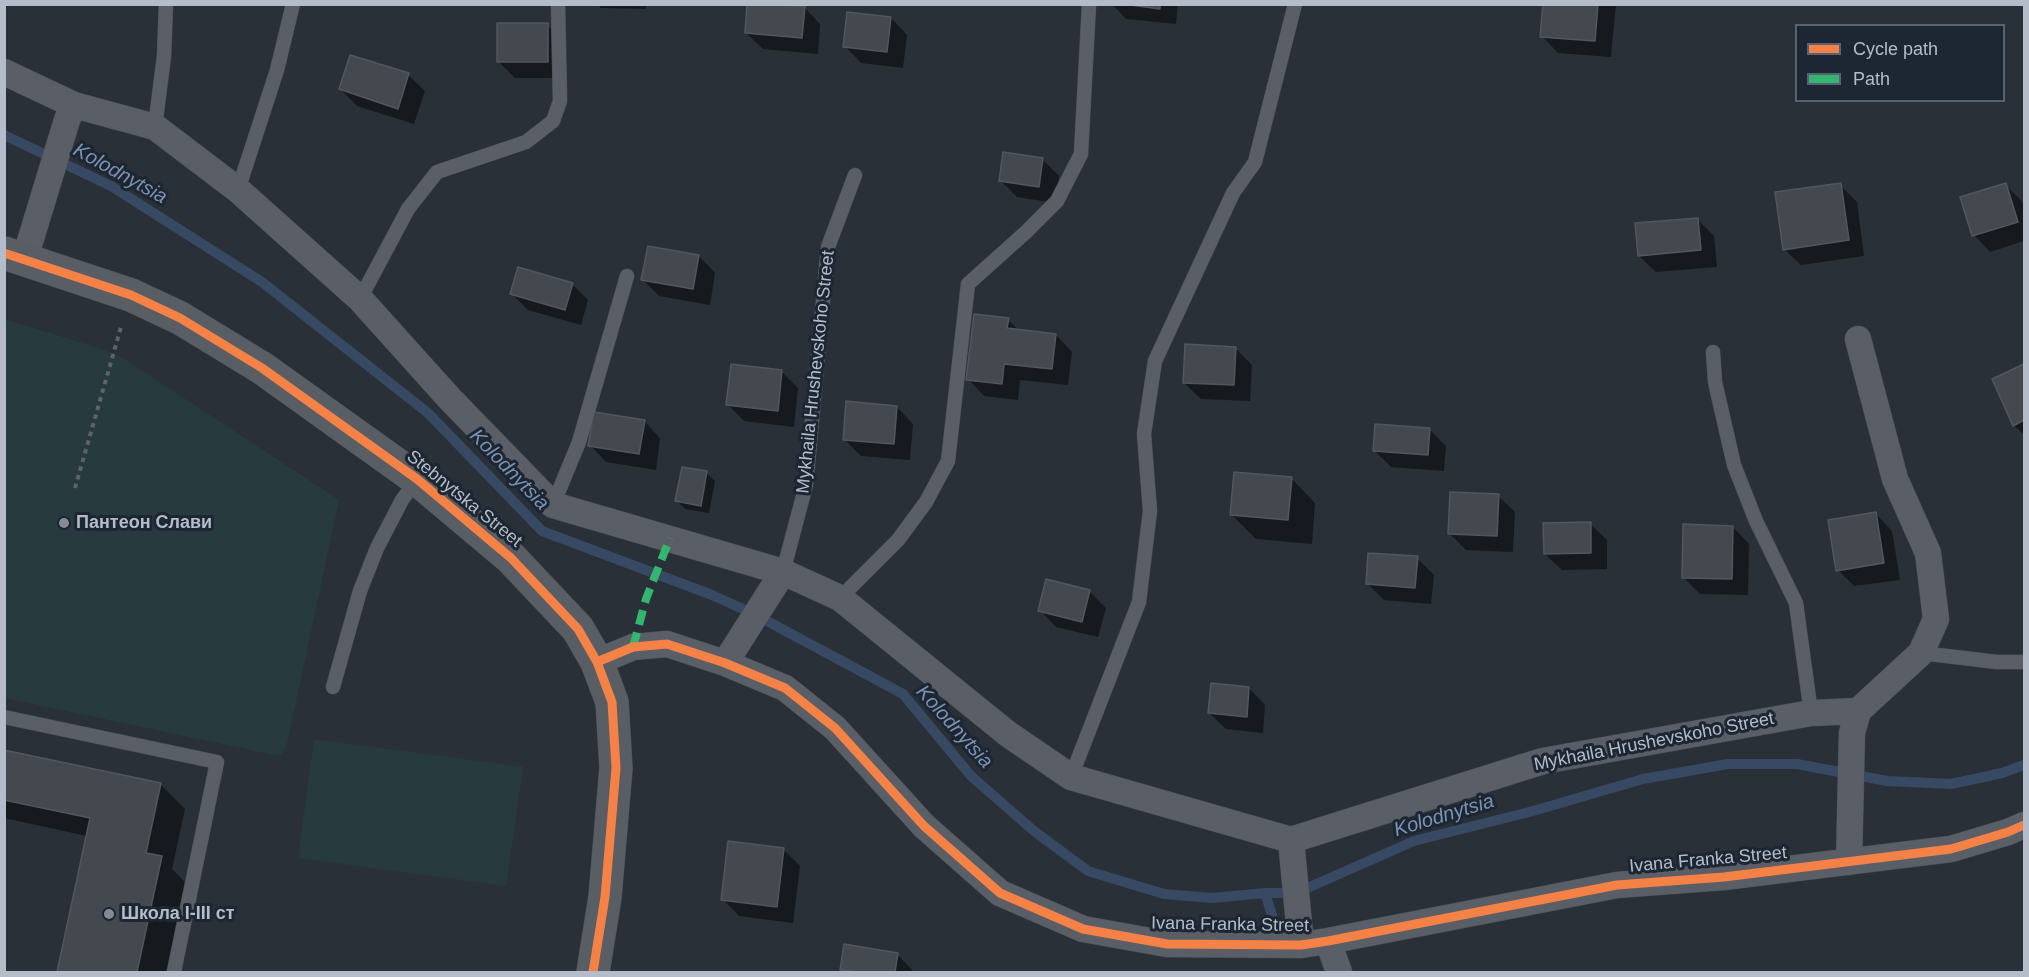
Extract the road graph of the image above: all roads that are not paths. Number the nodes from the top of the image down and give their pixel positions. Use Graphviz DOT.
graph roads {
  1 [pos="166,4"];
  2 [pos="293,4"];
  3 [pos="558,4"];
  4 [pos="1089,4"];
  5 [pos="1295,4"];
  6 [pos="4,72"];
  7 [pos="70,113"];
  8 [pos="155,127"];
  9 [pos="855,175"];
  10 [pos="238,190"];
  11 [pos="14,256"];
  12 [pos="627,276"];
  13 [pos="360,299"];
  14 [pos="1858,339"];
  15 [pos="1713,352"];
  16 [pos="417,479"];
  17 [pos="554,505"];
  18 [pos="783,572"];
  19 [pos="840,598"];
  20 [pos="1921,653"];
  21 [pos="597,662"];
  22 [pos="2025,662"];
  23 [pos="725,663"];
  24 [pos="333,687"];
  25 [pos="1811,713"];
  26 [pos="4,717"];
  27 [pos="1855,722"];
  28 [pos="1071,777"];
  29 [pos="2025,825"];
  30 [pos="1291,840"];
  31 [pos="1849,862"];
  32 [pos="1328,941"];
  33 [pos="1301,945"];
  34 [pos="174,972"];
  35 [pos="593,972"];
  36 [pos="1339,972"];
  1 -- 8 [label="lane"];
  2 -- 10 [label="lane"];
  3 -- 13 [label="lane"];
  4 -- 19 [label="lane"];
  5 -- 28 [label="lane"];
  6 -- 7 [label="street"];
  7 -- 8 [label="street"];
  7 -- 11 [label="street"];
  8 -- 10 [label="street"];
  9 -- 18 [label="lane, Mykhaila Hrushevskoho Street"];
  10 -- 13 [label="street"];
  11 -- 16 [label="street, Stebnytska Street"];
  12 -- 17 [label="lane"];
  13 -- 17 [label="street"];
  14 -- 20 [label="street"];
  15 -- 25 [label="lane"];
  16 -- 21 [label="street, Stebnytska Street"];
  16 -- 24 [label="lane"];
  17 -- 18 [label="street"];
  18 -- 19 [label="street"];
  18 -- 23 [label="street"];
  19 -- 28 [label="street"];
  20 -- 22 [label="lane"];
  20 -- 27 [label="street"];
  21 -- 23 [label="street, Ivana Franka Street"];
  21 -- 35 [label="street, Stebnytska Street"];
  23 -- 33 [label="street, Ivana Franka Street"];
  25 -- 27 [label="street, Mykhaila Hrushevskoho Street"];
  25 -- 30 [label="street, Mykhaila Hrushevskoho Street"];
  26 -- 34 [label="lane"];
  27 -- 31 [label="street"];
  28 -- 30 [label="street"];
  29 -- 31 [label="street, Ivana Franka Street"];
  30 -- 33 [label="street"];
  31 -- 32 [label="street, Ivana Franka Street"];
  32 -- 33 [label="street, Ivana Franka Street"];
  32 -- 36 [label="street, Ivana Franka Street"];
}
